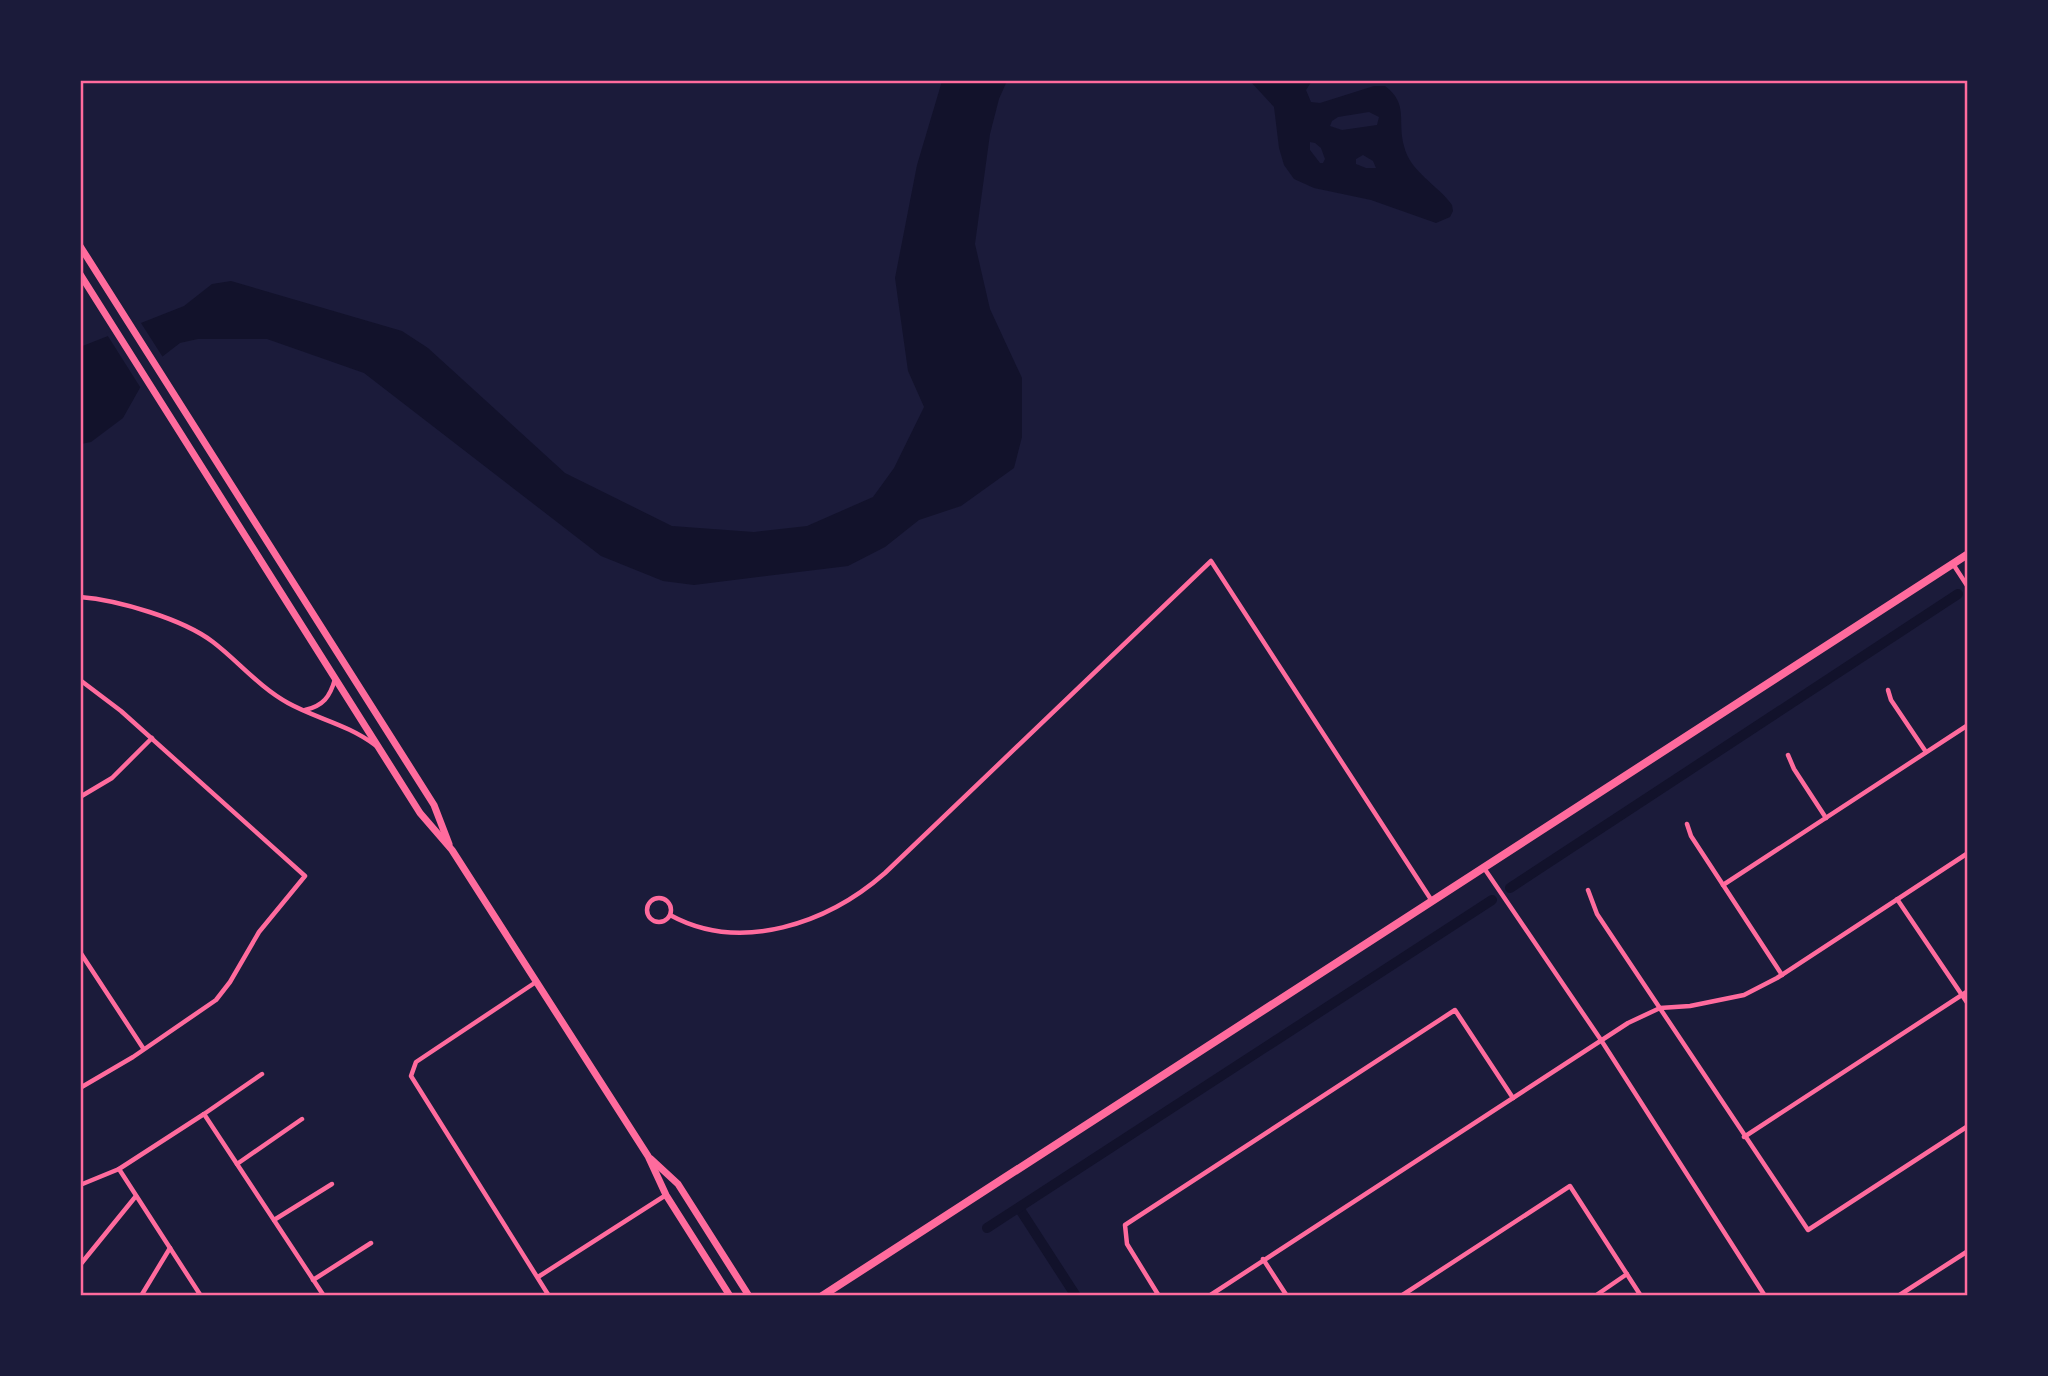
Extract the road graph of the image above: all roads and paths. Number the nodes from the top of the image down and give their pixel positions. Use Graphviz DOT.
graph roads {
  1 [pos="80,246"];
  2 [pos="80,274"];
  3 [pos="1966,558"];
  4 [pos="1953,564"];
  5 [pos="1968,587"];
  6 [pos="80,597"];
  7 [pos="335,677"];
  8 [pos="80,680"];
  9 [pos="1888,690"];
  10 [pos="304,710"];
  11 [pos="1968,725"];
  12 [pos="152,738"];
  13 [pos="380,748"];
  14 [pos="1926,752"];
  15 [pos="1788,755"];
  16 [pos="80,797"];
  17 [pos="1826,818"];
  18 [pos="1687,824"];
  19 [pos="452,850"];
  20 [pos="1968,853"];
  21 [pos="1484,868"];
  22 [pos="1723,885"];
  23 [pos="1588,890"];
  24 [pos="1897,899"];
  25 [pos="1432,902"];
  26 [pos="670,915"];
  27 [pos="80,953"];
  28 [pos="1782,975"];
  29 [pos="537,982"];
  30 [pos="1968,991"];
  31 [pos="1962,995"];
  32 [pos="1968,1004"];
  33 [pos="1660,1009"];
  34 [pos="1601,1040"];
  35 [pos="143,1048"];
  36 [pos="262,1074"];
  37 [pos="80,1088"];
  38 [pos="1513,1098"];
  39 [pos="204,1114"];
  40 [pos="302,1119"];
  41 [pos="1968,1126"];
  42 [pos="1744,1137"];
  43 [pos="648,1156"];
  44 [pos="237,1164"];
  45 [pos="119,1169"];
  46 [pos="332,1184"];
  47 [pos="80,1185"];
  48 [pos="666,1195"];
  49 [pos="136,1196"];
  50 [pos="274,1220"];
  51 [pos="371,1243"];
  52 [pos="170,1248"];
  53 [pos="1968,1251"];
  54 [pos="1264,1259"];
  55 [pos="80,1265"];
  56 [pos="1627,1274"];
  57 [pos="538,1277"];
  58 [pos="313,1280"];
  59 [pos="141,1296"];
  60 [pos="201,1296"];
  61 [pos="324,1296"];
  62 [pos="549,1296"];
  63 [pos="730,1296"];
  64 [pos="749,1296"];
  65 [pos="822,1296"];
  66 [pos="1159,1296"];
  67 [pos="1209,1296"];
  68 [pos="1287,1296"];
  69 [pos="1401,1296"];
  70 [pos="1595,1296"];
  71 [pos="1641,1296"];
  72 [pos="1765,1296"];
  73 [pos="1898,1296"];
  1 -- 19 [label="main road"];
  2 -- 7 [label="main road"];
  3 -- 4 [label="main road"];
  4 -- 5 [label="street"];
  4 -- 21 [label="main road"];
  6 -- 10 [label="street"];
  7 -- 10 [label="street"];
  7 -- 13 [label="main road"];
  8 -- 12 [label="street"];
  9 -- 14 [label="street"];
  10 -- 13 [label="street"];
  11 -- 14 [label="street"];
  12 -- 16 [label="street"];
  12 -- 35 [label="street"];
  13 -- 19 [label="main road"];
  14 -- 17 [label="street"];
  15 -- 17 [label="street"];
  17 -- 22 [label="street"];
  18 -- 22 [label="street"];
  19 -- 29 [label="main road"];
  20 -- 24 [label="street"];
  21 -- 25 [label="main road"];
  21 -- 34 [label="street"];
  22 -- 28 [label="street"];
  23 -- 33 [label="street"];
  24 -- 28 [label="street"];
  24 -- 31 [label="street"];
  25 -- 26 [label="street"];
  25 -- 65 [label="main road"];
  26 -- 26 [label="street"];
  27 -- 35 [label="street"];
  28 -- 33 [label="street"];
  29 -- 43 [label="main road"];
  29 -- 57 [label="street"];
  30 -- 31 [label="street"];
  31 -- 32 [label="street"];
  31 -- 42 [label="street"];
  33 -- 34 [label="street"];
  33 -- 42 [label="street"];
  34 -- 38 [label="street"];
  34 -- 72 [label="street"];
  35 -- 37 [label="street"];
  36 -- 39 [label="street"];
  38 -- 54 [label="street"];
  38 -- 66 [label="street"];
  39 -- 44 [label="street"];
  39 -- 45 [label="street"];
  40 -- 44 [label="street"];
  41 -- 42 [label="street"];
  43 -- 48 [label="main road"];
  43 -- 64 [label="main road"];
  44 -- 50 [label="street"];
  45 -- 47 [label="street"];
  45 -- 49 [label="street"];
  46 -- 50 [label="street"];
  48 -- 57 [label="street"];
  48 -- 63 [label="main road"];
  49 -- 52 [label="street"];
  49 -- 55 [label="street"];
  50 -- 58 [label="street"];
  51 -- 58 [label="street"];
  52 -- 59 [label="street"];
  52 -- 60 [label="street"];
  53 -- 73 [label="street"];
  54 -- 67 [label="street"];
  54 -- 68 [label="street"];
  56 -- 69 [label="street"];
  56 -- 70 [label="street"];
  56 -- 71 [label="street"];
  57 -- 62 [label="street"];
  58 -- 61 [label="street"];
}
